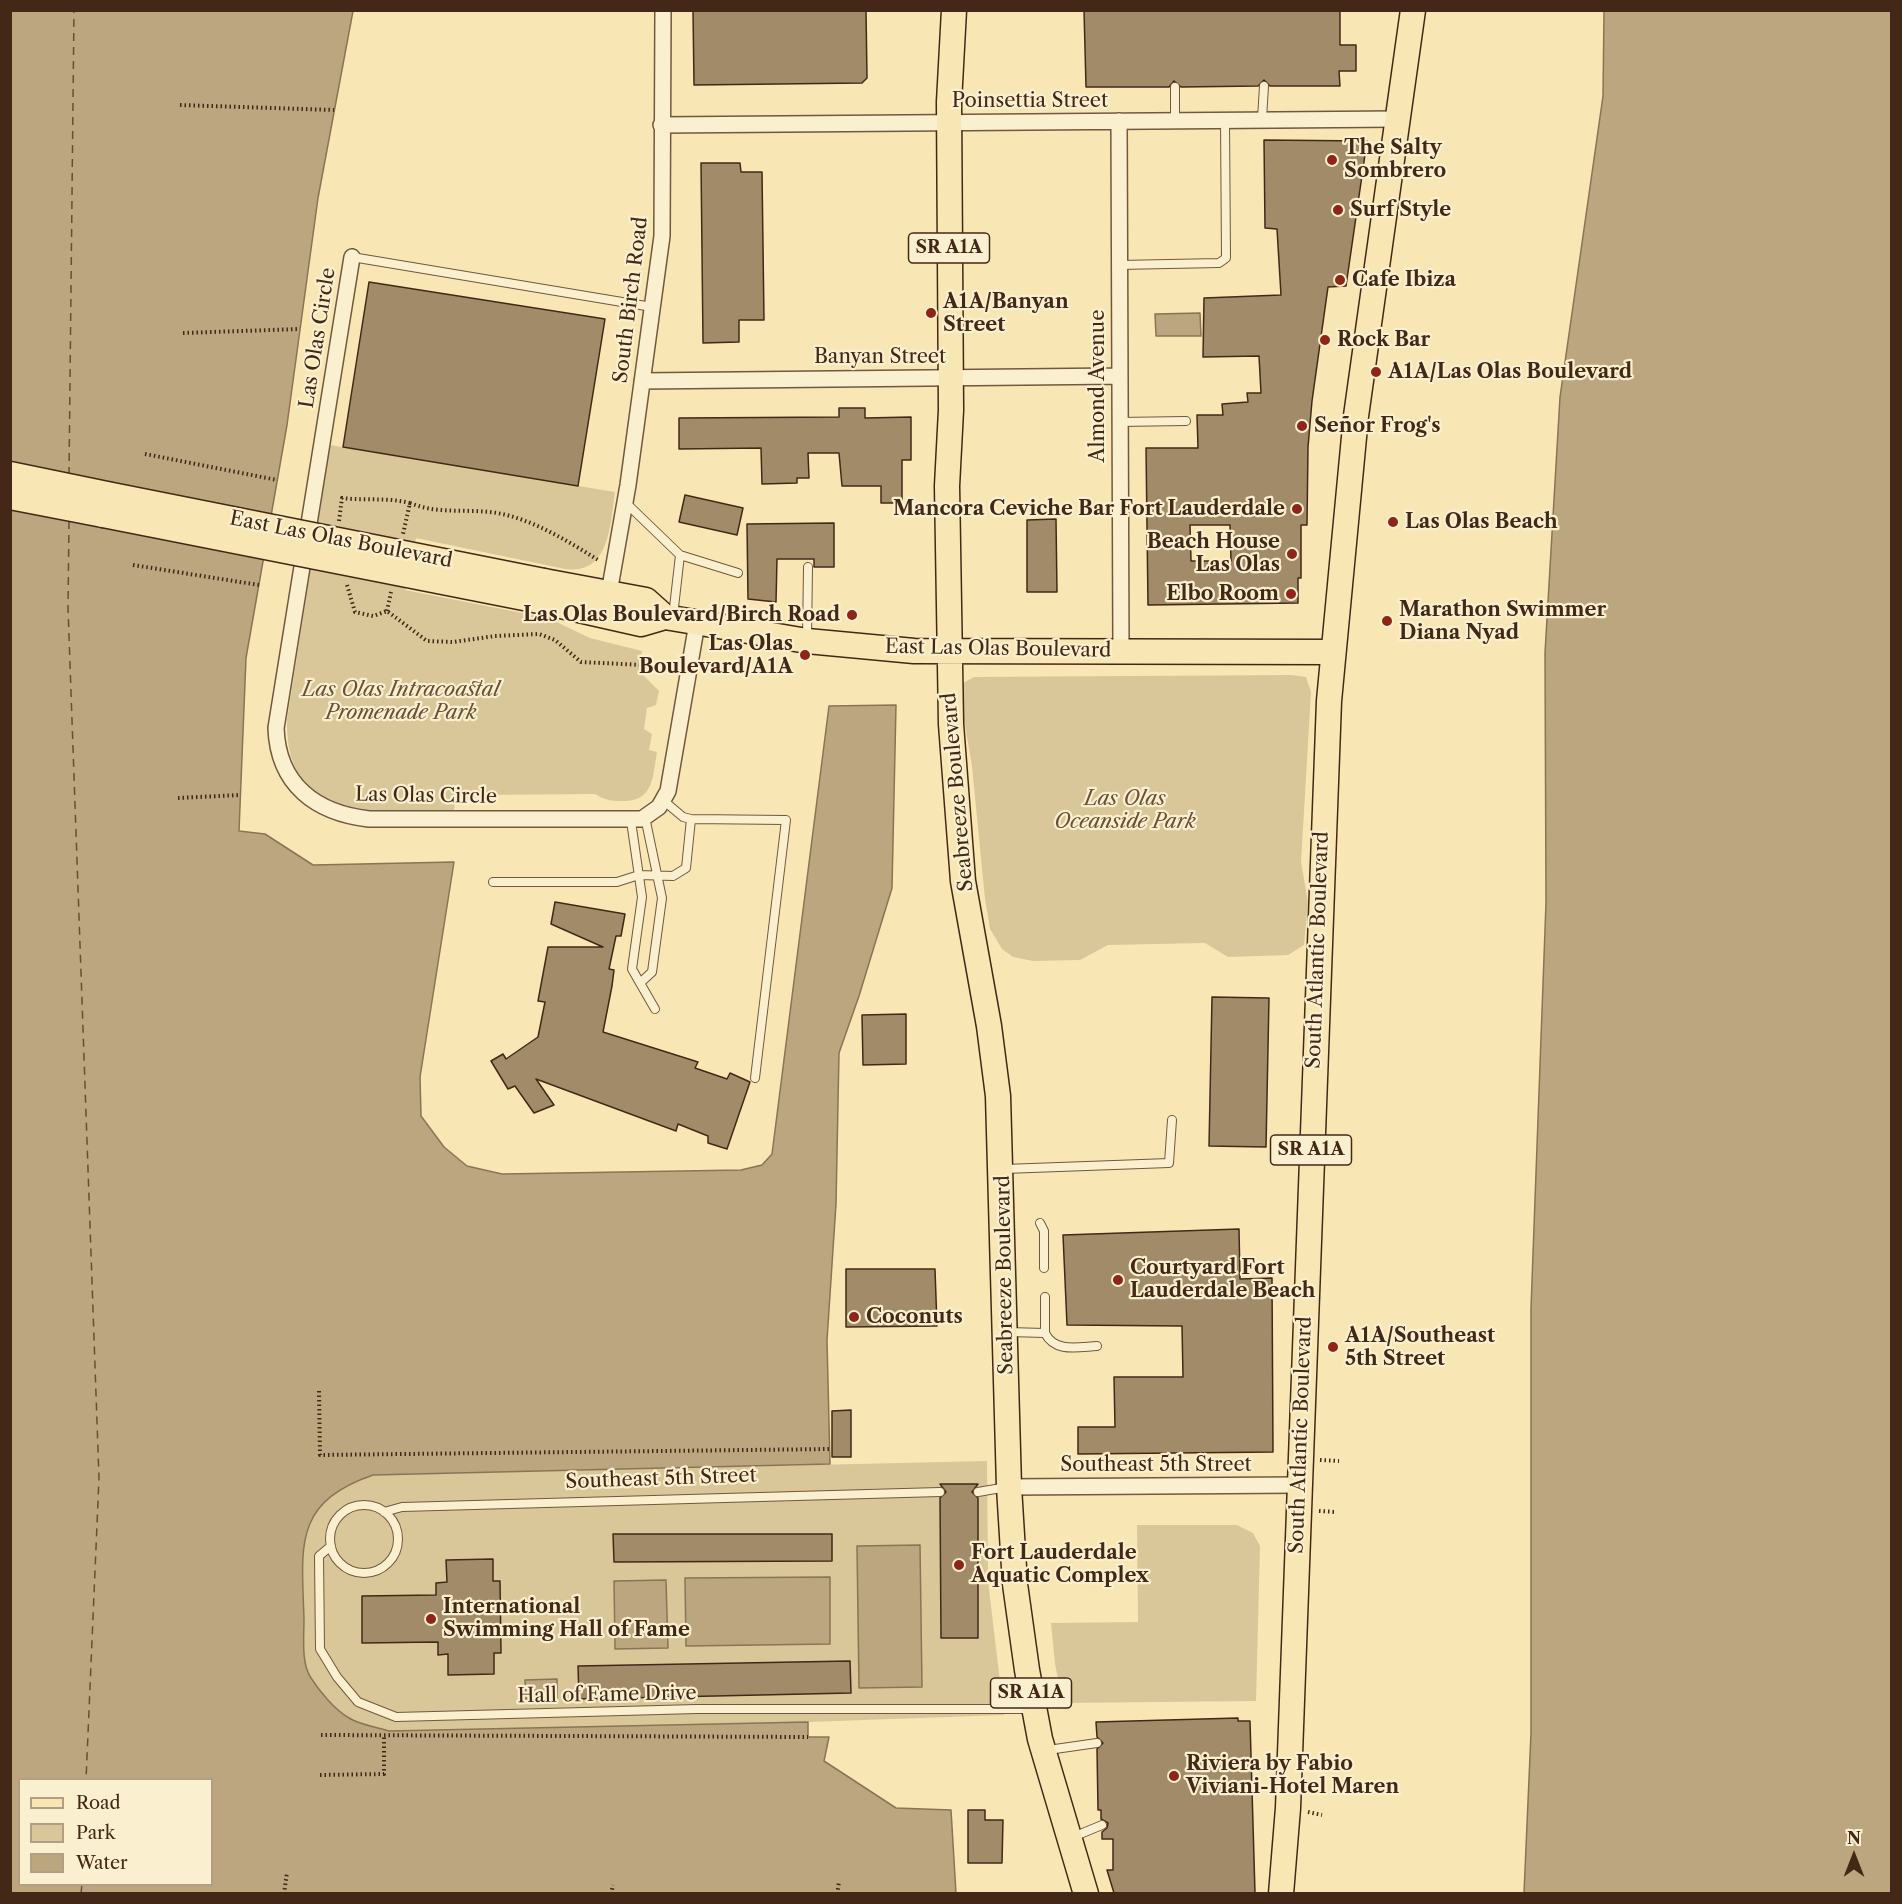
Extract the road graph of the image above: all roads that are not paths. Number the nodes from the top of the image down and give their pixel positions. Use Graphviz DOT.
graph roads {
  1 [pos="663,10"];
  2 [pos="954,10"];
  3 [pos="1413,10"];
  4 [pos="1264,86"];
  5 [pos="1175,87"];
  6 [pos="1262,119"];
  7 [pos="1398,119"];
  8 [pos="1175,120"];
  9 [pos="1225,120"];
  10 [pos="1119,121"];
  11 [pos="949,122"];
  12 [pos="661,125"];
  13 [pos="352,257"];
  14 [pos="1119,265"];
  15 [pos="652,307"];
  16 [pos="1119,376"];
  17 [pos="950,378"];
  18 [pos="642,381"];
  19 [pos="1186,421"];
  20 [pos="1119,422"];
  21 [pos="10,474"];
  22 [pos="10,497"];
  23 [pos="625,502"];
  24 [pos="680,555"];
  25 [pos="808,567"];
  26 [pos="738,573"];
  27 [pos="542,591"];
  28 [pos="609,593"];
  29 [pos="669,618"];
  30 [pos="696,623"];
  31 [pos="807,641"];
  32 [pos="1121,651"];
  33 [pos="948,652"];
  34 [pos="1333,652"];
  35 [pos="664,801"];
  36 [pos="638,819"];
  37 [pos="691,819"];
  38 [pos="639,875"];
  39 [pos="656,876"];
  40 [pos="494,882"];
  41 [pos="640,983"];
  42 [pos="655,1009"];
  43 [pos="755,1078"];
  44 [pos="1172,1120"];
  45 [pos="1002,1169"];
  46 [pos="1040,1223"];
  47 [pos="1044,1268"];
  48 [pos="1045,1297"];
  49 [pos="1006,1332"];
  50 [pos="1045,1333"];
  51 [pos="1097,1346"];
  52 [pos="1299,1485"];
  53 [pos="1009,1487"];
  54 [pos="940,1492"];
  55 [pos="978,1492"];
  56 [pos="384,1512"];
  57 [pos="331,1546"];
  58 [pos="1035,1709"];
  59 [pos="1097,1743"];
  60 [pos="1044,1751"];
  61 [pos="1102,1826"];
  62 [pos="1069,1838"];
  63 [pos="1086,1893"];
  64 [pos="1281,1893"];
  1 -- 12 [label="street, South Birch Road"];
  2 -- 11 [label="main road, SR A1A"];
  3 -- 7 [label="main road, South Atlantic Boulevard / SR A1A"];
  4 -- 6 [label="lane"];
  5 -- 8 [label="lane"];
  6 -- 7 [label="street, Poinsettia Street"];
  6 -- 9 [label="street, Poinsettia Street"];
  7 -- 34 [label="main road, South Atlantic Boulevard / SR A1A"];
  8 -- 9 [label="street, Poinsettia Street"];
  8 -- 10 [label="street, Poinsettia Street"];
  9 -- 14 [label="lane"];
  10 -- 11 [label="street, Poinsettia Street"];
  10 -- 14 [label="street, Almond Avenue"];
  11 -- 12 [label="street, Poinsettia Street"];
  11 -- 17 [label="main road, SR A1A"];
  12 -- 15 [label="street, South Birch Road"];
  13 -- 15 [label="lane"];
  13 -- 36 [label="street, Las Olas Circle"];
  14 -- 16 [label="street, Almond Avenue"];
  15 -- 18 [label="street, South Birch Road"];
  16 -- 17 [label="street, Banyan Street"];
  16 -- 20 [label="street, Almond Avenue"];
  17 -- 18 [label="street, Banyan Street"];
  17 -- 33 [label="main road, SR A1A"];
  18 -- 23 [label="street, South Birch Road"];
  19 -- 20 [label="lane"];
  20 -- 32 [label="street, Almond Avenue"];
  21 -- 27 [label="main road, East Las Olas Boulevard, bridge"];
  22 -- 27 [label="main road, East Las Olas Boulevard, bridge"];
  23 -- 24 [label="lane"];
  23 -- 28 [label="street, South Birch Road"];
  24 -- 26 [label="lane"];
  24 -- 29 [label="lane"];
  25 -- 31 [label="lane"];
  27 -- 28 [label="main road, East Las Olas Boulevard"];
  27 -- 29 [label="main road, East Las Olas Boulevard"];
  28 -- 29 [label="main road, East Las Olas Boulevard"];
  29 -- 30 [label="main road, East Las Olas Boulevard"];
  30 -- 31 [label="main road, East Las Olas Boulevard"];
  30 -- 35 [label="street"];
  31 -- 33 [label="main road, East Las Olas Boulevard"];
  32 -- 33 [label="main road, East Las Olas Boulevard"];
  32 -- 34 [label="main road, East Las Olas Boulevard"];
  33 -- 45 [label="main road, Seabreeze Boulevard / SR A1A"];
  34 -- 52 [label="main road, South Atlantic Boulevard / SR A1A"];
  35 -- 36 [label="street"];
  35 -- 37 [label="lane"];
  36 -- 38 [label="lane"];
  36 -- 39 [label="lane"];
  37 -- 39 [label="lane"];
  37 -- 43 [label="lane"];
  38 -- 39 [label="lane"];
  38 -- 40 [label="lane"];
  38 -- 41 [label="lane"];
  39 -- 41 [label="lane"];
  41 -- 42 [label="lane"];
  44 -- 45 [label="lane"];
  45 -- 49 [label="main road, Seabreeze Boulevard / SR A1A"];
  46 -- 47 [label="lane"];
  48 -- 50 [label="lane"];
  49 -- 50 [label="lane"];
  49 -- 53 [label="main road, Seabreeze Boulevard / SR A1A"];
  50 -- 51 [label="lane"];
  52 -- 53 [label="street, Southeast 5th Street"];
  52 -- 64 [label="main road, South Atlantic Boulevard / SR A1A"];
  53 -- 55 [label="lane, Southeast 5th Street"];
  53 -- 58 [label="main road, Seabreeze Boulevard / SR A1A"];
  54 -- 56 [label="lane, Southeast 5th Street"];
  56 -- 57 [label="lane, Southeast 5th Street"];
  56 -- 57 [label="lane"];
  57 -- 58 [label="lane, Hall of Fame Drive"];
  58 -- 60 [label="main road, Seabreeze Boulevard / SR A1A"];
  59 -- 60 [label="lane"];
  60 -- 62 [label="main road, Seabreeze Boulevard / SR A1A"];
  61 -- 62 [label="lane"];
  62 -- 63 [label="main road, Seabreeze Boulevard / SR A1A"];
}
